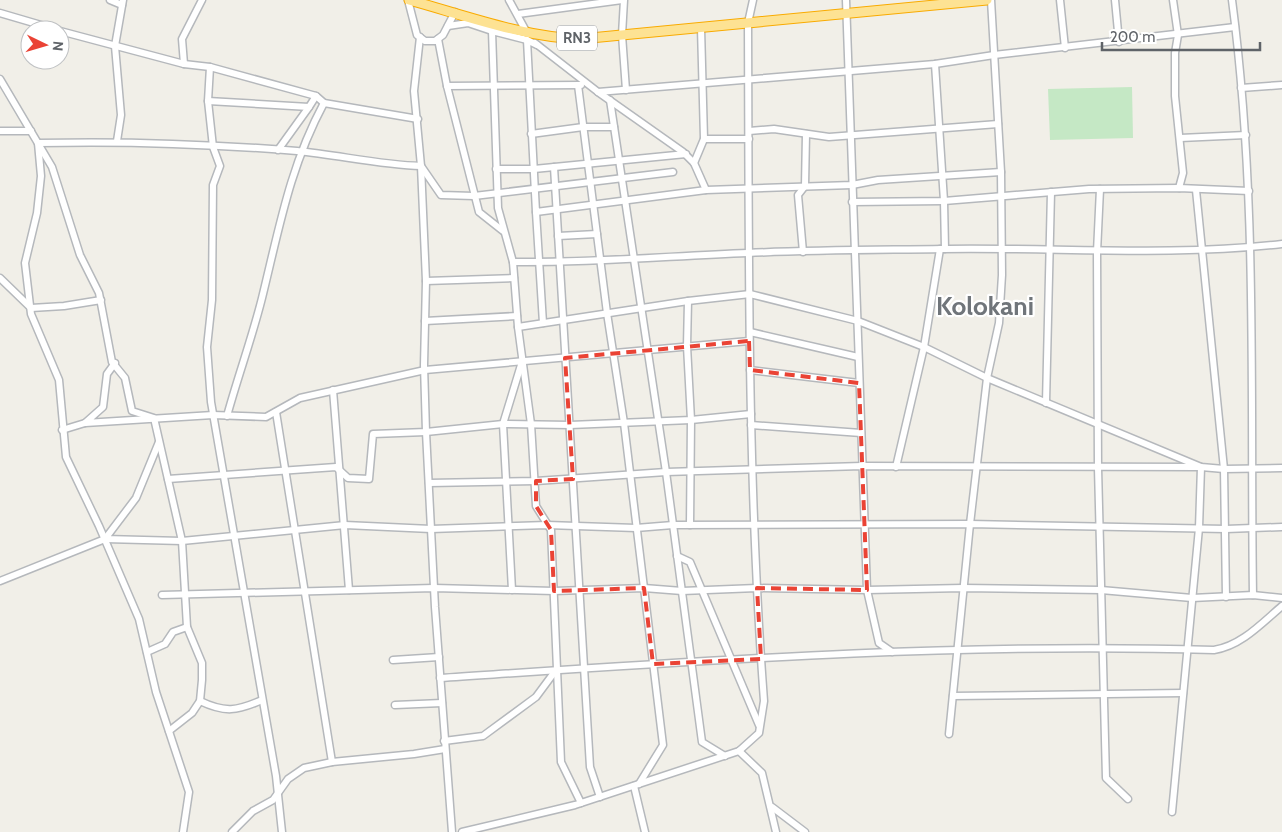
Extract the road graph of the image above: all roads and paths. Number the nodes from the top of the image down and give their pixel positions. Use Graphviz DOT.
graph roads {
  1 [pos="110,0"];
  2 [pos="202,0"];
  3 [pos="409,0"];
  4 [pos="509,0"];
  5 [pos="623,0"];
  6 [pos="753,0"];
  7 [pos="846,0"];
  8 [pos="987,0"];
  9 [pos="991,0"];
  10 [pos="1060,0"];
  11 [pos="1115,0"];
  12 [pos="1173,0"];
  13 [pos="1232,0"];
  14 [pos="122,2"];
  15 [pos="952,2"];
  16 [pos="455,12"];
  17 [pos="0,13"];
  18 [pos="518,14"];
  19 [pos="847,14"];
  20 [pos="24,20"];
  21 [pos="748,23"];
  22 [pos="448,26"];
  23 [pos="1236,27"];
  24 [pos="701,28"];
  25 [pos="492,31"];
  26 [pos="70,33"];
  27 [pos="622,35"];
  28 [pos="1178,35"];
  29 [pos="526,36"];
  30 [pos="420,37"];
  31 [pos="438,39"];
  32 [pos="1119,42"];
  33 [pos="115,46"];
  34 [pos="1065,48"];
  35 [pos="994,55"];
  36 [pos="184,64"];
  37 [pos="935,64"];
  38 [pos="210,67"];
  39 [pos="850,71"];
  40 [pos="0,79"];
  41 [pos="748,80"];
  42 [pos="701,84"];
  43 [pos="578,85"];
  44 [pos="589,85"];
  45 [pos="1282,85"];
  46 [pos="447,86"];
  47 [pos="493,86"];
  48 [pos="528,86"];
  49 [pos="1241,88"];
  50 [pos="626,90"];
  51 [pos="598,92"];
  52 [pos="316,96"];
  53 [pos="610,100"];
  54 [pos="208,101"];
  55 [pos="324,103"];
  56 [pos="309,107"];
  57 [pos="418,119"];
  58 [pos="998,124"];
  59 [pos="584,127"];
  60 [pos="614,127"];
  61 [pos="940,128"];
  62 [pos="0,131"];
  63 [pos="31,131"];
  64 [pos="749,131"];
  65 [pos="531,134"];
  66 [pos="806,134"];
  67 [pos="850,135"];
  68 [pos="1246,135"];
  69 [pos="1180,138"];
  70 [pos="704,139"];
  71 [pos="749,139"];
  72 [pos="117,141"];
  73 [pos="38,143"];
  74 [pos="213,147"];
  75 [pos="278,150"];
  76 [pos="301,152"];
  77 [pos="686,154"];
  78 [pos="619,161"];
  79 [pos="694,163"];
  80 [pos="588,164"];
  81 [pos="422,166"];
  82 [pos="554,167"];
  83 [pos="496,169"];
  84 [pos="534,169"];
  85 [pos="673,172"];
  86 [pos="1001,172"];
  87 [pos="943,175"];
  88 [pos="621,178"];
  89 [pos="590,182"];
  90 [pos="555,185"];
  91 [pos="852,185"];
  92 [pos="535,188"];
  93 [pos="802,188"];
  94 [pos="1100,188"];
  95 [pos="1179,188"];
  96 [pos="706,190"];
  97 [pos="749,190"];
  98 [pos="1196,190"];
  99 [pos="1249,191"];
  100 [pos="1051,192"];
  101 [pos="497,193"];
  102 [pos="474,196"];
  103 [pos="1002,196"];
  104 [pos="624,200"];
  105 [pos="944,201"];
  106 [pos="852,202"];
  107 [pos="593,205"];
  108 [pos="557,210"];
  109 [pos="536,212"];
  110 [pos="504,231"];
  111 [pos="597,234"];
  112 [pos="558,236"];
  113 [pos="1282,244"];
  114 [pos="1002,248"];
  115 [pos="1202,248"];
  116 [pos="1250,248"];
  117 [pos="943,249"];
  118 [pos="1048,249"];
  119 [pos="855,251"];
  120 [pos="750,252"];
  121 [pos="802,252"];
  122 [pos="1097,252"];
  123 [pos="633,259"];
  124 [pos="600,261"];
  125 [pos="513,262"];
  126 [pos="539,262"];
  127 [pos="560,263"];
  128 [pos="0,278"];
  129 [pos="514,278"];
  130 [pos="426,281"];
  131 [pos="750,294"];
  132 [pos="101,300"];
  133 [pos="688,300"];
  134 [pos="31,308"];
  135 [pos="641,308"];
  136 [pos="607,313"];
  137 [pos="517,316"];
  138 [pos="563,320"];
  139 [pos="425,321"];
  140 [pos="858,321"];
  141 [pos="542,324"];
  142 [pos="518,327"];
  143 [pos="750,332"];
  144 [pos="750,341"];
  145 [pos="687,346"];
  146 [pos="924,347"];
  147 [pos="647,351"];
  148 [pos="613,355"];
  149 [pos="858,357"];
  150 [pos="565,358"];
  151 [pos="522,362"];
  152 [pos="115,364"];
  153 [pos="425,370"];
  154 [pos="750,370"];
  155 [pos="987,378"];
  156 [pos="859,383"];
  157 [pos="333,390"];
  158 [pos="1046,403"];
  159 [pos="276,412"];
  160 [pos="751,414"];
  161 [pos="213,415"];
  162 [pos="227,416"];
  163 [pos="154,418"];
  164 [pos="691,420"];
  165 [pos="624,422"];
  166 [pos="658,422"];
  167 [pos="85,423"];
  168 [pos="504,424"];
  169 [pos="531,424"];
  170 [pos="570,424"];
  171 [pos="1099,424"];
  172 [pos="751,425"];
  173 [pos="62,430"];
  174 [pos="426,432"];
  175 [pos="861,433"];
  176 [pos="159,442"];
  177 [pos="862,466"];
  178 [pos="896,467"];
  179 [pos="977,467"];
  180 [pos="1201,467"];
  181 [pos="752,468"];
  182 [pos="1098,468"];
  183 [pos="1252,468"];
  184 [pos="1282,468"];
  185 [pos="1224,469"];
  186 [pos="286,471"];
  187 [pos="690,471"];
  188 [pos="341,472"];
  189 [pos="666,472"];
  190 [pos="630,475"];
  191 [pos="224,476"];
  192 [pos="168,479"];
  193 [pos="573,479"];
  194 [pos="507,481"];
  195 [pos="536,481"];
  196 [pos="429,483"];
  197 [pos="548,524"];
  198 [pos="970,524"];
  199 [pos="345,525"];
  200 [pos="673,525"];
  201 [pos="690,525"];
  202 [pos="508,526"];
  203 [pos="754,526"];
  204 [pos="864,526"];
  205 [pos="576,527"];
  206 [pos="1099,527"];
  207 [pos="1282,527"];
  208 [pos="636,528"];
  209 [pos="1199,528"];
  210 [pos="431,529"];
  211 [pos="1226,529"];
  212 [pos="1252,529"];
  213 [pos="294,530"];
  214 [pos="234,536"];
  215 [pos="105,540"];
  216 [pos="182,540"];
  217 [pos="677,556"];
  218 [pos="0,581"];
  219 [pos="434,588"];
  220 [pos="580,588"];
  221 [pos="644,588"];
  222 [pos="757,588"];
  223 [pos="963,588"];
  224 [pos="349,590"];
  225 [pos="512,590"];
  226 [pos="682,590"];
  227 [pos="701,590"];
  228 [pos="867,590"];
  229 [pos="1101,590"];
  230 [pos="304,591"];
  231 [pos="554,591"];
  232 [pos="243,593"];
  233 [pos="186,594"];
  234 [pos="162,595"];
  235 [pos="1253,595"];
  236 [pos="1226,597"];
  237 [pos="1192,598"];
  238 [pos="1282,598"];
  239 [pos="1282,606"];
  240 [pos="187,627"];
  241 [pos="1102,646"];
  242 [pos="1188,649"];
  243 [pos="957,650"];
  244 [pos="147,652"];
  245 [pos="892,652"];
  246 [pos="439,656"];
  247 [pos="761,659"];
  248 [pos="393,660"];
  249 [pos="691,660"];
  250 [pos="732,660"];
  251 [pos="653,664"];
  252 [pos="585,669"];
  253 [pos="556,670"];
  254 [pos="440,678"];
  255 [pos="1183,693"];
  256 [pos="1104,694"];
  257 [pos="953,696"];
  258 [pos="262,700"];
  259 [pos="200,701"];
  260 [pos="442,703"];
  261 [pos="395,705"];
  262 [pos="760,727"];
  263 [pos="169,731"];
  264 [pos="949,734"];
  265 [pos="444,740"];
  266 [pos="445,749"];
  267 [pos="739,751"];
  268 [pos="725,756"];
  269 [pos="332,762"];
  270 [pos="636,785"];
  271 [pos="276,795"];
  272 [pos="600,797"];
  273 [pos="1128,799"];
  274 [pos="581,803"];
  275 [pos="772,808"];
  276 [pos="1172,812"];
  277 [pos="183,832"];
  278 [pos="232,832"];
  279 [pos="282,832"];
  280 [pos="452,832"];
  281 [pos="462,832"];
  282 [pos="645,832"];
  283 [pos="776,832"];
  284 [pos="805,832"];
  1 -- 14 [label="street"];
  2 -- 36 [label="street"];
  3 -- 16 [label="highway, RN3"];
  3 -- 30 [label="street"];
  4 -- 18 [label="street"];
  5 -- 18 [label="street"];
  5 -- 27 [label="street"];
  6 -- 21 [label="street"];
  7 -- 19 [label="street"];
  8 -- 15 [label="highway, RN3"];
  9 -- 35 [label="street"];
  10 -- 34 [label="street"];
  11 -- 32 [label="street"];
  12 -- 28 [label="street"];
  13 -- 23 [label="street"];
  14 -- 33 [label="street"];
  15 -- 19 [label="highway, RN3"];
  16 -- 22 [label="street"];
  16 -- 29 [label="highway, RN3"];
  17 -- 20 [label="street"];
  18 -- 29 [label="street"];
  19 -- 21 [label="highway, RN3"];
  19 -- 39 [label="street"];
  21 -- 24 [label="highway, RN3"];
  21 -- 41 [label="street"];
  22 -- 25 [label="street"];
  22 -- 31 [label="street"];
  23 -- 28 [label="street"];
  23 -- 49 [label="street"];
  24 -- 27 [label="highway, RN3"];
  24 -- 42 [label="street"];
  25 -- 29 [label="street"];
  25 -- 47 [label="street"];
  26 -- 33 [label="street"];
  27 -- 29 [label="highway, RN3"];
  27 -- 50 [label="street"];
  28 -- 32 [label="street"];
  28 -- 69 [label="street"];
  29 -- 44 [label="street"];
  29 -- 48 [label="street"];
  30 -- 31 [label="street"];
  30 -- 57 [label="street"];
  31 -- 46 [label="street"];
  32 -- 34 [label="street"];
  33 -- 36 [label="street"];
  33 -- 72 [label="street"];
  34 -- 35 [label="street"];
  35 -- 37 [label="street"];
  35 -- 58 [label="street"];
  36 -- 38 [label="street"];
  37 -- 39 [label="street"];
  37 -- 61 [label="street"];
  38 -- 52 [label="street"];
  38 -- 54 [label="street"];
  39 -- 41 [label="street"];
  39 -- 67 [label="street"];
  40 -- 63 [label="street"];
  41 -- 42 [label="street"];
  41 -- 64 [label="street"];
  42 -- 50 [label="street"];
  42 -- 70 [label="street"];
  43 -- 44 [label="street"];
  43 -- 48 [label="street"];
  43 -- 59 [label="street"];
  44 -- 51 [label="street"];
  45 -- 49 [label="street"];
  46 -- 47 [label="street"];
  46 -- 102 [label="street"];
  47 -- 48 [label="street"];
  47 -- 83 [label="street"];
  48 -- 65 [label="street"];
  49 -- 68 [label="street"];
  50 -- 51 [label="street"];
  51 -- 53 [label="street"];
  52 -- 55 [label="street"];
  52 -- 56 [label="street"];
  53 -- 60 [label="street"];
  53 -- 77 [label="street"];
  54 -- 56 [label="street"];
  54 -- 74 [label="street"];
  55 -- 57 [label="street"];
  55 -- 76 [label="street"];
  56 -- 75 [label="street"];
  57 -- 81 [label="street"];
  58 -- 61 [label="street"];
  58 -- 86 [label="street"];
  59 -- 60 [label="street"];
  59 -- 65 [label="street"];
  59 -- 80 [label="street"];
  60 -- 78 [label="street"];
  61 -- 67 [label="street"];
  61 -- 87 [label="street"];
  62 -- 63 [label="street"];
  63 -- 73 [label="street"];
  64 -- 66 [label="street"];
  64 -- 71 [label="street"];
  65 -- 84 [label="street"];
  66 -- 67 [label="street"];
  66 -- 93 [label="street"];
  67 -- 91 [label="street"];
  68 -- 69 [label="street"];
  68 -- 99 [label="street"];
  69 -- 95 [label="street"];
  70 -- 71 [label="street"];
  70 -- 79 [label="street"];
  71 -- 97 [label="street"];
  72 -- 73 [label="street"];
  72 -- 74 [label="street"];
  73 -- 132 [label="street"];
  73 -- 134 [label="street"];
  74 -- 75 [label="street"];
  74 -- 161 [label="street"];
  75 -- 76 [label="street"];
  76 -- 81 [label="street"];
  76 -- 162 [label="street"];
  77 -- 78 [label="street"];
  77 -- 79 [label="street"];
  78 -- 80 [label="street"];
  78 -- 88 [label="street"];
  79 -- 96 [label="street"];
  80 -- 82 [label="street"];
  80 -- 89 [label="street"];
  81 -- 102 [label="street"];
  81 -- 130 [label="street"];
  82 -- 84 [label="street"];
  82 -- 90 [label="street"];
  83 -- 84 [label="street"];
  83 -- 101 [label="street"];
  84 -- 92 [label="street"];
  85 -- 88 [label="street"];
  86 -- 87 [label="street"];
  86 -- 103 [label="street"];
  87 -- 91 [label="street"];
  87 -- 105 [label="street"];
  88 -- 89 [label="street"];
  88 -- 104 [label="street"];
  89 -- 90 [label="street"];
  89 -- 107 [label="street"];
  90 -- 92 [label="street"];
  90 -- 108 [label="street"];
  91 -- 93 [label="street"];
  91 -- 106 [label="street"];
  92 -- 101 [label="street"];
  92 -- 109 [label="street"];
  93 -- 97 [label="street"];
  93 -- 121 [label="street"];
  94 -- 95 [label="street"];
  94 -- 100 [label="street"];
  94 -- 122 [label="street"];
  95 -- 98 [label="street"];
  96 -- 97 [label="street"];
  96 -- 104 [label="street"];
  97 -- 120 [label="street"];
  98 -- 99 [label="street"];
  98 -- 115 [label="street"];
  99 -- 116 [label="street"];
  100 -- 103 [label="street"];
  100 -- 118 [label="street"];
  101 -- 102 [label="street"];
  101 -- 110 [label="street"];
  102 -- 110 [label="street"];
  103 -- 105 [label="street"];
  103 -- 114 [label="street"];
  104 -- 107 [label="street"];
  104 -- 123 [label="street"];
  105 -- 106 [label="street"];
  105 -- 117 [label="street"];
  106 -- 119 [label="street"];
  107 -- 108 [label="street"];
  107 -- 111 [label="street"];
  108 -- 109 [label="street"];
  108 -- 112 [label="street"];
  109 -- 126 [label="street"];
  110 -- 125 [label="street"];
  111 -- 112 [label="street"];
  111 -- 124 [label="street"];
  112 -- 127 [label="street"];
  113 -- 116 [label="street"];
  114 -- 117 [label="street"];
  114 -- 118 [label="street"];
  114 -- 155 [label="street"];
  115 -- 116 [label="street"];
  115 -- 122 [label="street"];
  115 -- 185 [label="street"];
  116 -- 183 [label="street"];
  117 -- 119 [label="street"];
  117 -- 146 [label="street"];
  118 -- 122 [label="street"];
  118 -- 158 [label="street"];
  119 -- 121 [label="street"];
  119 -- 140 [label="street"];
  120 -- 121 [label="street"];
  120 -- 123 [label="street"];
  120 -- 131 [label="street"];
  122 -- 171 [label="street"];
  123 -- 124 [label="street"];
  123 -- 135 [label="street"];
  124 -- 127 [label="street"];
  124 -- 136 [label="street"];
  125 -- 126 [label="street"];
  125 -- 129 [label="street"];
  126 -- 127 [label="street"];
  126 -- 141 [label="street"];
  127 -- 138 [label="street"];
  128 -- 134 [label="street"];
  129 -- 130 [label="street"];
  129 -- 137 [label="street"];
  130 -- 139 [label="street"];
  131 -- 133 [label="street"];
  131 -- 140 [label="street"];
  131 -- 143 [label="street"];
  132 -- 134 [label="street"];
  132 -- 152 [label="street"];
  133 -- 135 [label="street"];
  133 -- 145 [label="street"];
  134 -- 173 [label="street"];
  135 -- 136 [label="street"];
  135 -- 147 [label="street"];
  136 -- 138 [label="street"];
  136 -- 148 [label="street"];
  137 -- 139 [label="street"];
  137 -- 142 [label="street"];
  138 -- 141 [label="street"];
  138 -- 150 [label="street"];
  139 -- 153 [label="street"];
  140 -- 146 [label="street"];
  140 -- 149 [label="street"];
  141 -- 142 [label="street"];
  142 -- 151 [label="street"];
  143 -- 144 [label="street"];
  143 -- 149 [label="street"];
  144 -- 145 [label="street"];
  144 -- 154 [label="street"];
  145 -- 147 [label="street"];
  145 -- 164 [label="street"];
  146 -- 155 [label="street"];
  146 -- 178 [label="street"];
  147 -- 148 [label="street"];
  147 -- 166 [label="street"];
  148 -- 150 [label="street"];
  148 -- 165 [label="street"];
  149 -- 156 [label="street"];
  150 -- 151 [label="street"];
  150 -- 170 [label="street"];
  151 -- 153 [label="street"];
  151 -- 168 [label="street"];
  151 -- 169 [label="street"];
  152 -- 163 [label="street"];
  152 -- 167 [label="street"];
  153 -- 157 [label="street"];
  153 -- 174 [label="street"];
  154 -- 156 [label="street"];
  154 -- 160 [label="street"];
  155 -- 158 [label="street"];
  155 -- 179 [label="street"];
  156 -- 175 [label="street"];
  157 -- 159 [label="street"];
  157 -- 188 [label="street"];
  158 -- 171 [label="street"];
  159 -- 162 [label="street"];
  159 -- 186 [label="street"];
  160 -- 164 [label="street"];
  160 -- 172 [label="street"];
  161 -- 162 [label="street"];
  161 -- 163 [label="street"];
  161 -- 191 [label="street"];
  163 -- 167 [label="street"];
  163 -- 176 [label="street"];
  164 -- 166 [label="street"];
  164 -- 187 [label="street"];
  165 -- 166 [label="street"];
  165 -- 170 [label="street"];
  165 -- 190 [label="street"];
  166 -- 189 [label="street"];
  167 -- 173 [label="street"];
  168 -- 169 [label="street"];
  168 -- 174 [label="street"];
  168 -- 194 [label="street"];
  169 -- 170 [label="street"];
  169 -- 195 [label="street"];
  170 -- 193 [label="street"];
  171 -- 180 [label="street"];
  171 -- 182 [label="street"];
  172 -- 175 [label="street"];
  172 -- 181 [label="street"];
  173 -- 215 [label="street"];
  174 -- 188 [label="street"];
  174 -- 196 [label="street"];
  175 -- 177 [label="street"];
  176 -- 192 [label="street"];
  176 -- 215 [label="street"];
  177 -- 178 [label="street"];
  177 -- 181 [label="street"];
  177 -- 204 [label="street"];
  178 -- 179 [label="street"];
  179 -- 182 [label="street"];
  179 -- 198 [label="street"];
  180 -- 182 [label="street"];
  180 -- 185 [label="street"];
  180 -- 209 [label="street"];
  181 -- 187 [label="street"];
  181 -- 203 [label="street"];
  182 -- 206 [label="street"];
  183 -- 184 [label="street"];
  183 -- 185 [label="street"];
  183 -- 212 [label="street"];
  185 -- 211 [label="street"];
  186 -- 188 [label="street"];
  186 -- 191 [label="street"];
  186 -- 213 [label="street"];
  187 -- 189 [label="street"];
  187 -- 201 [label="street"];
  188 -- 199 [label="street"];
  189 -- 190 [label="street"];
  189 -- 200 [label="street"];
  190 -- 193 [label="street"];
  190 -- 208 [label="street"];
  191 -- 192 [label="street"];
  191 -- 214 [label="street"];
  192 -- 216 [label="street"];
  193 -- 195 [label="street"];
  193 -- 205 [label="street"];
  194 -- 195 [label="street"];
  194 -- 196 [label="street"];
  194 -- 202 [label="street"];
  195 -- 197 [label="street"];
  196 -- 210 [label="street"];
  197 -- 202 [label="street"];
  197 -- 205 [label="street"];
  197 -- 231 [label="street"];
  198 -- 204 [label="street"];
  198 -- 206 [label="street"];
  198 -- 223 [label="street"];
  199 -- 210 [label="street"];
  199 -- 213 [label="street"];
  199 -- 224 [label="street"];
  200 -- 201 [label="street"];
  200 -- 208 [label="street"];
  200 -- 217 [label="street"];
  201 -- 203 [label="street"];
  202 -- 210 [label="street"];
  202 -- 225 [label="street"];
  203 -- 204 [label="street"];
  203 -- 222 [label="street"];
  204 -- 228 [label="street"];
  205 -- 208 [label="street"];
  205 -- 220 [label="street"];
  206 -- 209 [label="street"];
  206 -- 229 [label="street"];
  207 -- 212 [label="street"];
  208 -- 221 [label="street"];
  209 -- 211 [label="street"];
  209 -- 237 [label="street"];
  210 -- 219 [label="street"];
  211 -- 212 [label="street"];
  211 -- 236 [label="street"];
  212 -- 235 [label="street"];
  213 -- 214 [label="street"];
  213 -- 230 [label="street"];
  214 -- 216 [label="street"];
  214 -- 232 [label="street"];
  215 -- 216 [label="street"];
  215 -- 218 [label="street"];
  215 -- 244 [label="street"];
  216 -- 233 [label="street"];
  217 -- 226 [label="street"];
  217 -- 227 [label="street"];
  219 -- 224 [label="street"];
  219 -- 225 [label="street"];
  219 -- 246 [label="street"];
  220 -- 221 [label="street"];
  220 -- 231 [label="street"];
  220 -- 252 [label="street"];
  221 -- 226 [label="street"];
  221 -- 251 [label="street"];
  222 -- 227 [label="street"];
  222 -- 228 [label="street"];
  222 -- 247 [label="street"];
  223 -- 228 [label="street"];
  223 -- 229 [label="street"];
  223 -- 243 [label="street"];
  224 -- 230 [label="street"];
  225 -- 231 [label="street"];
  226 -- 227 [label="street"];
  226 -- 249 [label="street"];
  227 -- 250 [label="street"];
  228 -- 245 [label="street"];
  229 -- 237 [label="street"];
  229 -- 241 [label="street"];
  230 -- 232 [label="street"];
  230 -- 269 [label="street"];
  231 -- 253 [label="street"];
  232 -- 233 [label="street"];
  232 -- 258 [label="street"];
  233 -- 234 [label="street"];
  233 -- 240 [label="street"];
  235 -- 236 [label="street"];
  235 -- 238 [label="street"];
  236 -- 237 [label="street"];
  237 -- 242 [label="street"];
  239 -- 242 [label="street"];
  240 -- 244 [label="street"];
  240 -- 259 [label="street"];
  241 -- 242 [label="street"];
  241 -- 243 [label="street"];
  241 -- 256 [label="street"];
  242 -- 255 [label="street"];
  243 -- 245 [label="street"];
  243 -- 257 [label="street"];
  244 -- 263 [label="street"];
  245 -- 247 [label="street"];
  246 -- 248 [label="street"];
  246 -- 254 [label="street"];
  247 -- 250 [label="street"];
  247 -- 262 [label="street"];
  249 -- 250 [label="street"];
  249 -- 251 [label="street"];
  249 -- 268 [label="street"];
  250 -- 262 [label="street"];
  251 -- 252 [label="street"];
  251 -- 270 [label="street"];
  252 -- 253 [label="street"];
  252 -- 272 [label="street"];
  253 -- 254 [label="street"];
  253 -- 265 [label="street"];
  253 -- 274 [label="street"];
  254 -- 260 [label="street"];
  255 -- 256 [label="street"];
  255 -- 276 [label="street"];
  256 -- 257 [label="street"];
  256 -- 273 [label="street"];
  257 -- 264 [label="street"];
  258 -- 259 [label="street"];
  258 -- 271 [label="street"];
  259 -- 263 [label="street"];
  260 -- 261 [label="street"];
  260 -- 265 [label="street"];
  262 -- 267 [label="street"];
  263 -- 277 [label="street"];
  265 -- 266 [label="street"];
  266 -- 269 [label="street"];
  266 -- 280 [label="street"];
  267 -- 268 [label="street"];
  267 -- 275 [label="street"];
  268 -- 270 [label="street"];
  269 -- 271 [label="street"];
  270 -- 272 [label="street"];
  270 -- 282 [label="street"];
  271 -- 278 [label="street"];
  271 -- 279 [label="street"];
  272 -- 274 [label="street"];
  274 -- 281 [label="street"];
  275 -- 283 [label="street"];
  275 -- 284 [label="street"];
}
